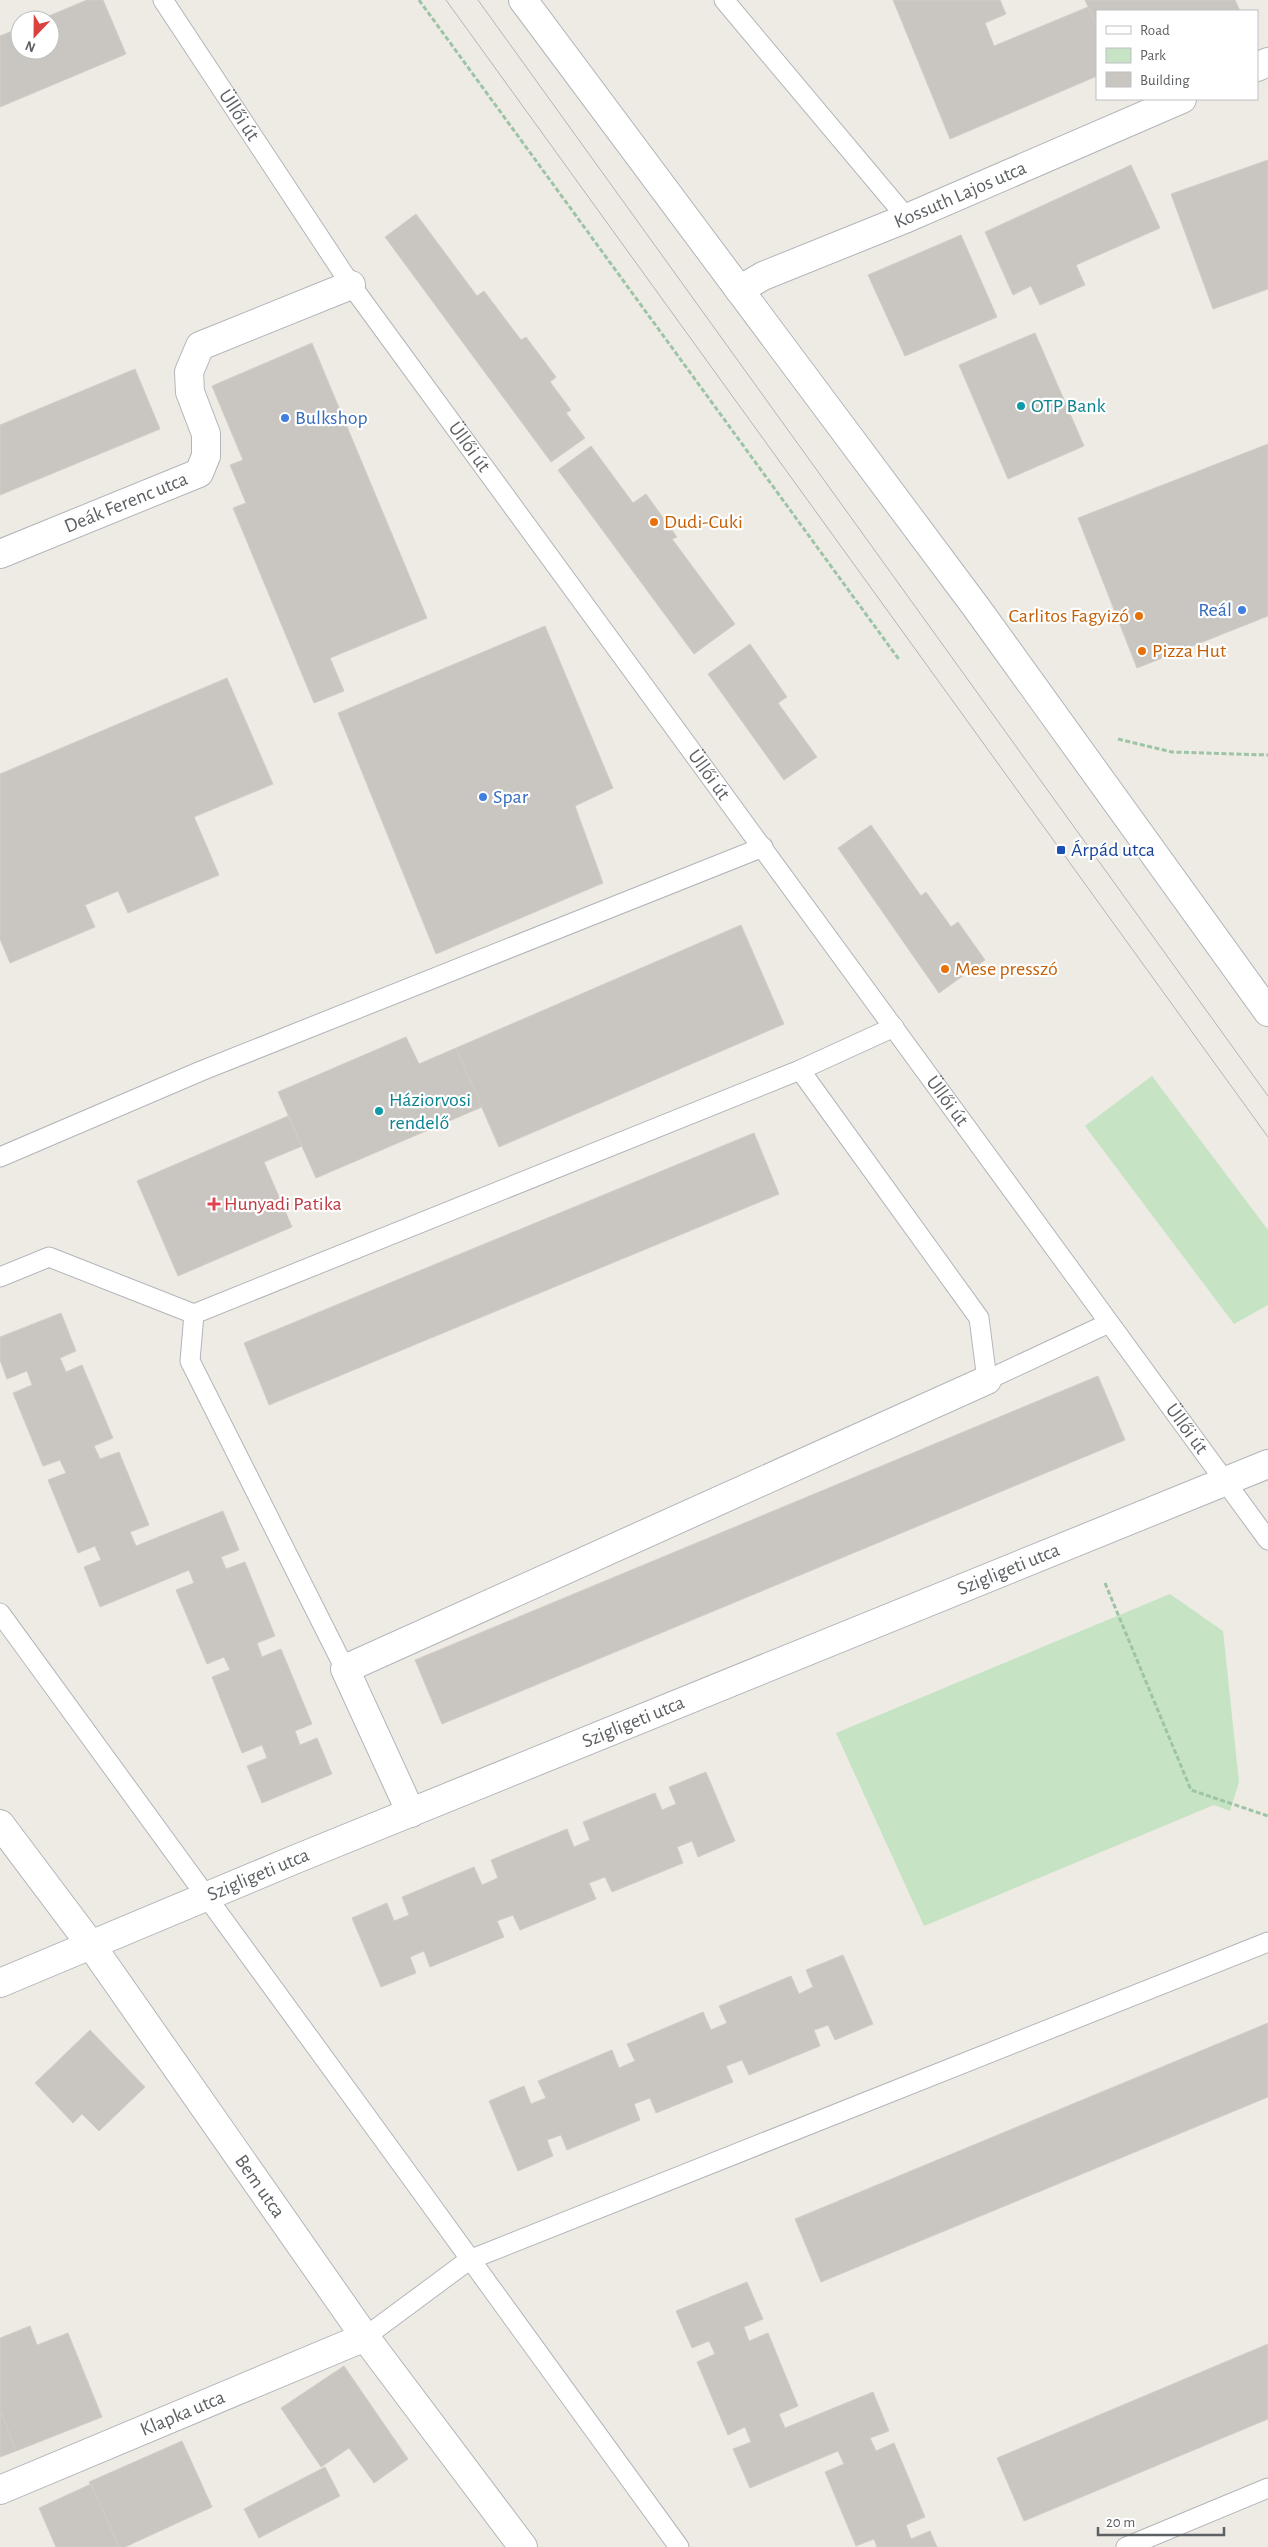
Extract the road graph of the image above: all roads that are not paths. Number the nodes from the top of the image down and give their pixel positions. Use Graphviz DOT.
graph roads {
  1 [pos="163,0"];
  2 [pos="523,0"];
  3 [pos="724,0"];
  4 [pos="1180,100"];
  5 [pos="907,218"];
  6 [pos="352,285"];
  7 [pos="739,290"];
  8 [pos="0,554"];
  9 [pos="763,847"];
  10 [pos="1268,1012"];
  11 [pos="894,1027"];
  12 [pos="800,1070"];
  13 [pos="0,1157"];
  14 [pos="0,1277"];
  15 [pos="194,1314"];
  16 [pos="1109,1323"];
  17 [pos="987,1380"];
  18 [pos="1268,1464"];
  19 [pos="1225,1482"];
  20 [pos="1268,1540"];
  21 [pos="0,1613"];
  22 [pos="345,1669"];
  23 [pos="411,1813"];
  24 [pos="0,1824"];
  25 [pos="209,1895"];
  26 [pos="1268,1942"];
  27 [pos="91,1945"];
  28 [pos="0,1983"];
  29 [pos="469,2260"];
  30 [pos="365,2337"];
  31 [pos="1268,2488"];
  32 [pos="0,2490"];
  33 [pos="523,2547"];
  34 [pos="679,2547"];
  35 [pos="1126,2547"];
  1 -- 6 [label="lane, Üllői út"];
  2 -- 7 [label="street"];
  3 -- 5 [label="lane"];
  4 -- 5 [label="street, Kossuth Lajos utca"];
  5 -- 7 [label="street, Kossuth Lajos utca"];
  6 -- 8 [label="street, Deák Ferenc utca"];
  6 -- 9 [label="lane, Üllői út"];
  7 -- 10 [label="street"];
  9 -- 11 [label="lane, Üllői út"];
  9 -- 13 [label="lane"];
  11 -- 12 [label="lane"];
  11 -- 16 [label="lane, Üllői út"];
  12 -- 15 [label="lane"];
  12 -- 17 [label="lane"];
  14 -- 15 [label="lane"];
  15 -- 22 [label="lane"];
  16 -- 17 [label="lane"];
  16 -- 19 [label="lane, Üllői út"];
  17 -- 22 [label="street"];
  18 -- 19 [label="street, Szigligeti utca"];
  19 -- 20 [label="lane, Üllői út"];
  19 -- 23 [label="street, Szigligeti utca"];
  21 -- 25 [label="lane"];
  22 -- 23 [label="street"];
  23 -- 25 [label="street, Szigligeti utca"];
  24 -- 27 [label="street, Bem utca"];
  25 -- 27 [label="street, Szigligeti utca"];
  25 -- 29 [label="lane"];
  26 -- 29 [label="lane"];
  27 -- 28 [label="street, Szigligeti utca"];
  27 -- 30 [label="street, Bem utca"];
  29 -- 30 [label="lane"];
  29 -- 34 [label="lane"];
  30 -- 32 [label="street, Klapka utca"];
  30 -- 33 [label="street, Bem utca"];
  31 -- 35 [label="lane"];
}
